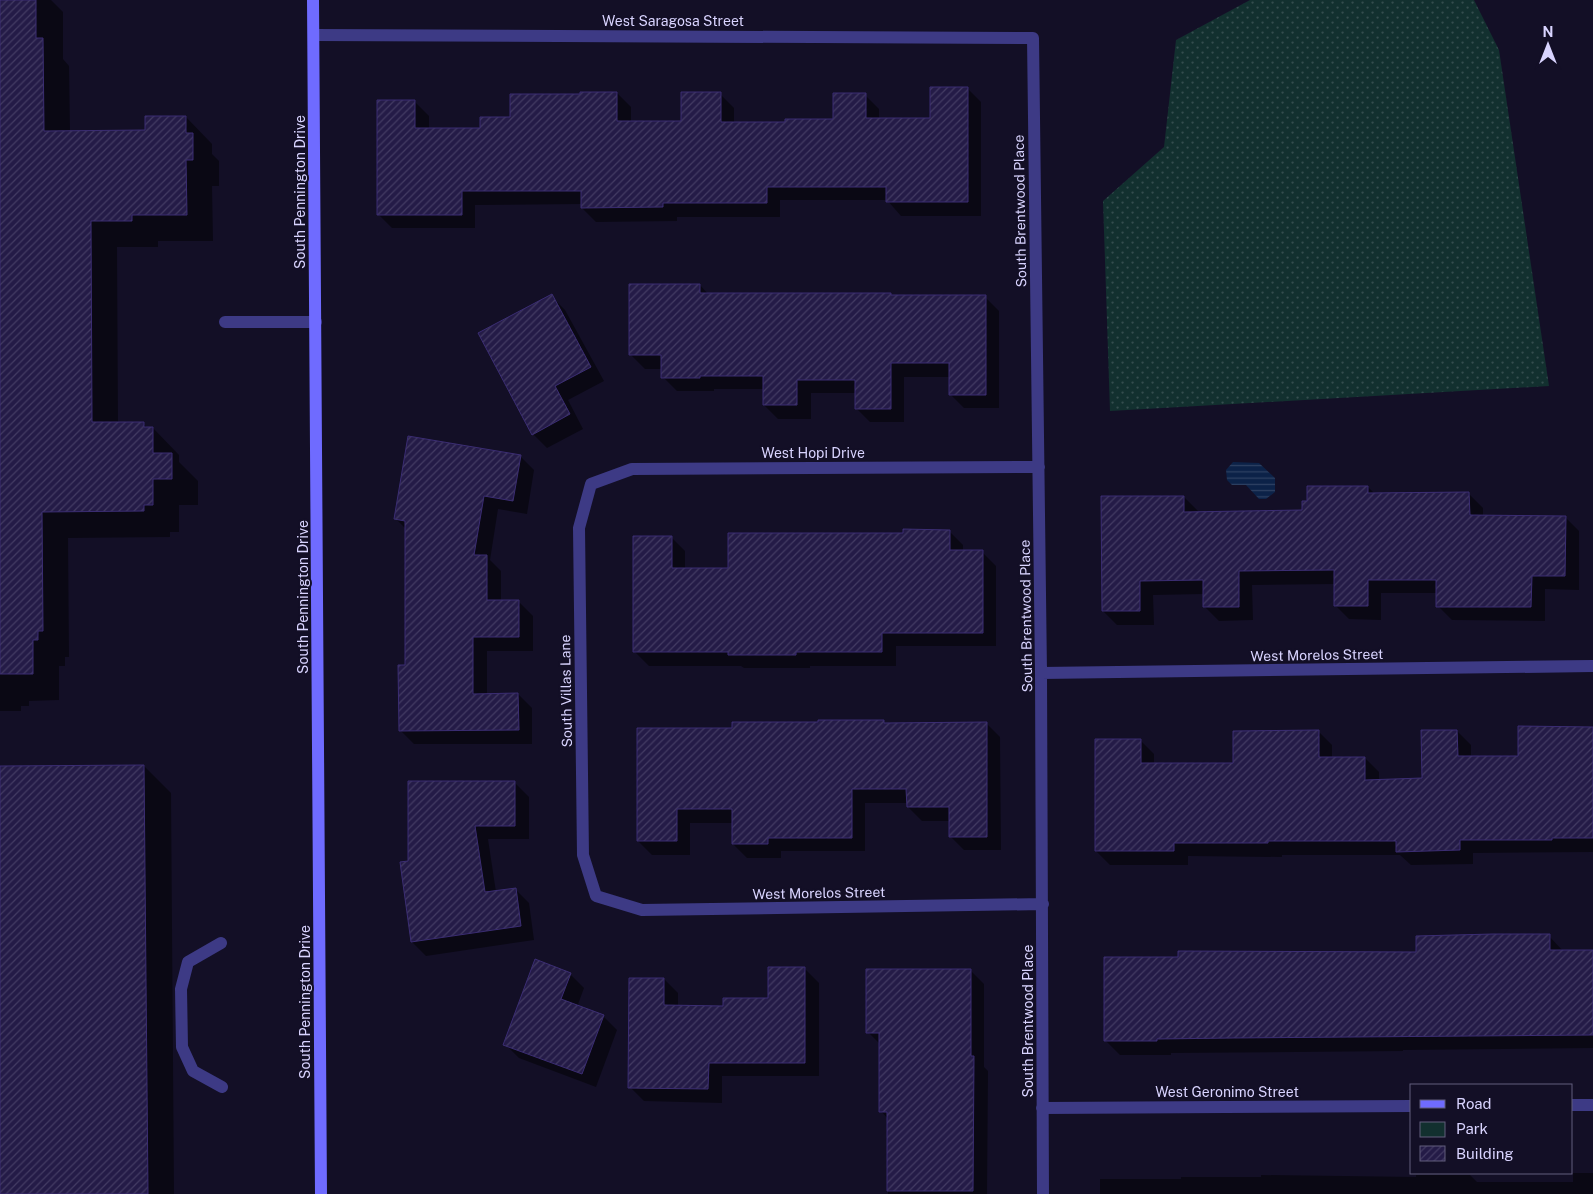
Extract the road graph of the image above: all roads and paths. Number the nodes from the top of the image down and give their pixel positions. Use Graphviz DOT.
graph roads {
  1 [pos="313,0"];
  2 [pos="314,35"];
  3 [pos="1033,38"];
  4 [pos="225,322"];
  5 [pos="316,322"];
  6 [pos="1039,467"];
  7 [pos="591,484"];
  8 [pos="1593,666"];
  9 [pos="1041,673"];
  10 [pos="596,896"];
  11 [pos="1043,904"];
  12 [pos="221,943"];
  13 [pos="222,1087"];
  14 [pos="1573,1105"];
  15 [pos="1593,1105"];
  16 [pos="1410,1106"];
  17 [pos="1042,1108"];
  18 [pos="321,1194"];
  19 [pos="1043,1194"];
  1 -- 2 [label="street, South Pennington Drive"];
  2 -- 3 [label="street, West Saragosa Street"];
  2 -- 5 [label="street, South Pennington Drive"];
  3 -- 6 [label="street, South Brentwood Place"];
  4 -- 5 [label="street"];
  5 -- 18 [label="street, South Pennington Drive"];
  6 -- 7 [label="street, West Hopi Drive"];
  6 -- 9 [label="street, South Brentwood Place"];
  7 -- 10 [label="street, South Villas Lane"];
  8 -- 9 [label="street, West Morelos Street"];
  9 -- 11 [label="street, South Brentwood Place"];
  10 -- 11 [label="street, West Morelos Street"];
  11 -- 17 [label="street, South Brentwood Place"];
  12 -- 13 [label="street"];
  14 -- 15 [label="street"];
  16 -- 17 [label="street, West Geronimo Street"];
  17 -- 19 [label="street, South Brentwood Place"];
}
